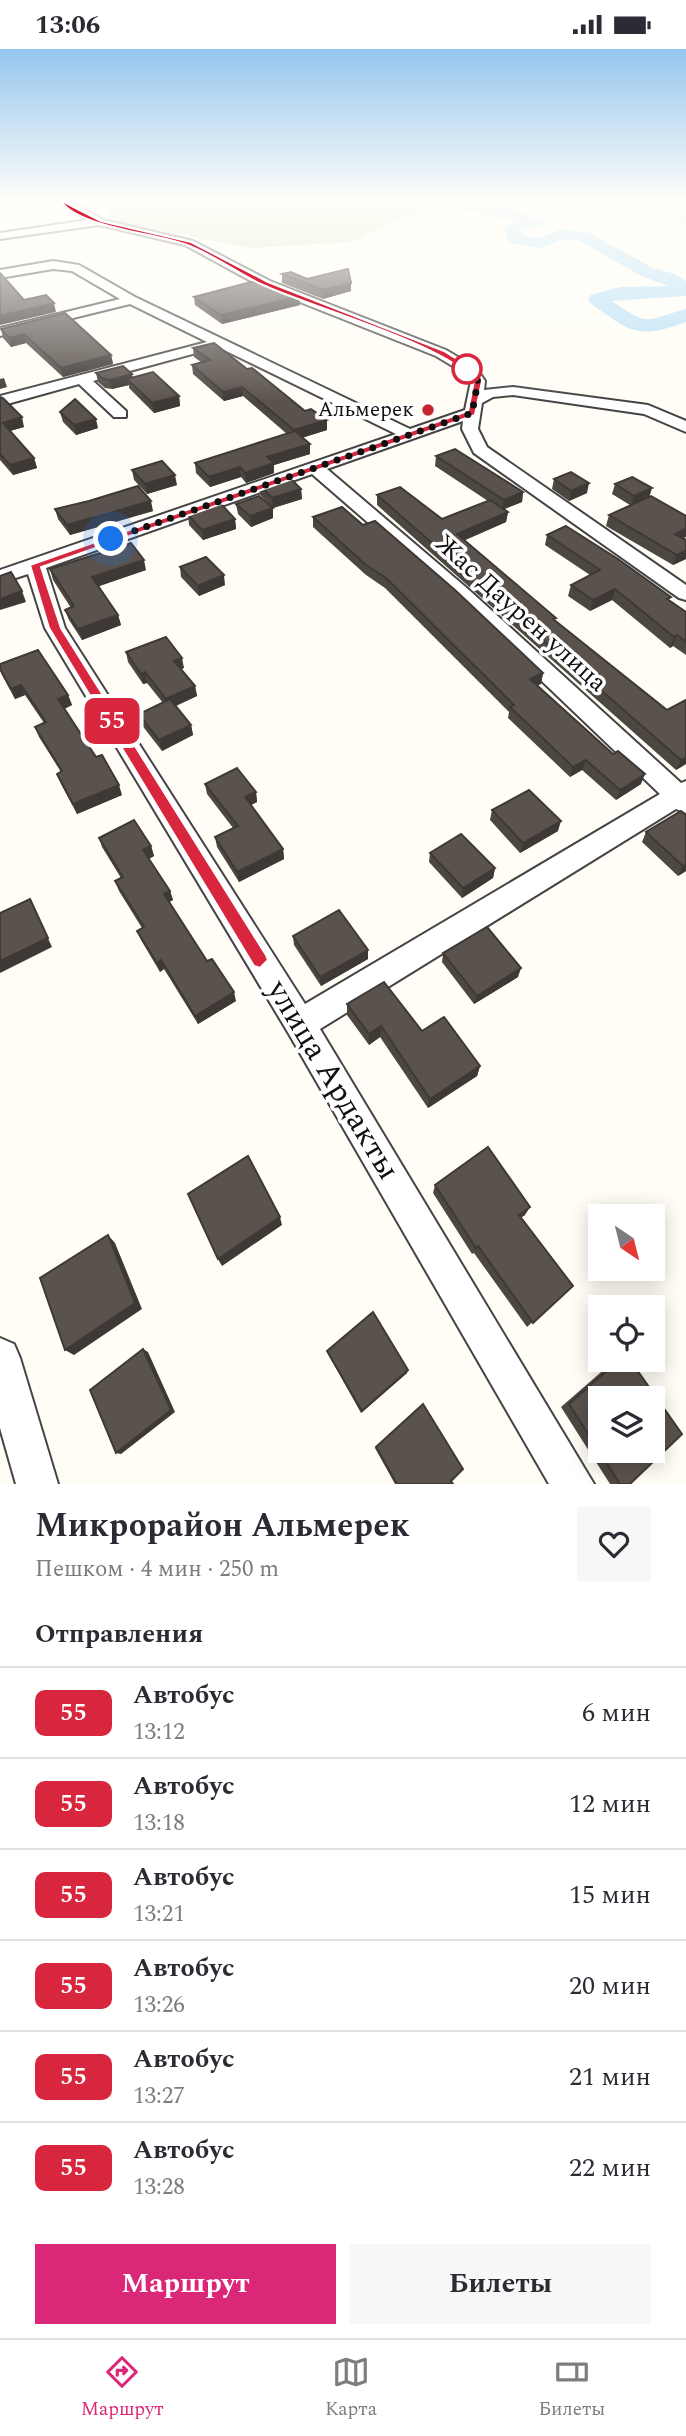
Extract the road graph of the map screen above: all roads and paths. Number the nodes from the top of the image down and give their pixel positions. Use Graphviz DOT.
graph roads {
  1 [pos="36,268"];
  2 [pos="75,268"];
  3 [pos="236,268"];
  4 [pos="0,274"];
  5 [pos="131,300"];
  6 [pos="0,332"];
  7 [pos="219,343"];
  8 [pos="82,379"];
  9 [pos="0,401"];
  10 [pos="473,407"];
  11 [pos="120,414"];
  12 [pos="686,427"];
  13 [pos="410,435"];
  14 [pos="315,468"];
  15 [pos="35,565"];
  16 [pos="0,577"];
  17 [pos="686,594"];
  18 [pos="683,796"];
  19 [pos="300,1024"];
  20 [pos="0,1357"];
  21 [pos="37,1484"];
  22 [pos="573,1484"];
  1 -- 4 [label="street"];
  2 -- 5 [label="street"];
  3 -- 10 [label="street"];
  5 -- 6 [label="street"];
  5 -- 7 [label="street"];
  7 -- 8 [label="street"];
  7 -- 13 [label="street"];
  8 -- 9 [label="street"];
  8 -- 11 [label="street"];
  10 -- 12 [label="street"];
  10 -- 13 [label="street"];
  10 -- 17 [label="street"];
  13 -- 14 [label="street"];
  14 -- 15 [label="street"];
  14 -- 18 [label="street, Жас Даурен улица"];
  15 -- 16 [label="street"];
  15 -- 19 [label="street, улица Ардакты"];
  18 -- 19 [label="street"];
  19 -- 22 [label="street, улица Ардакты"];
  20 -- 21 [label="street"];
}
